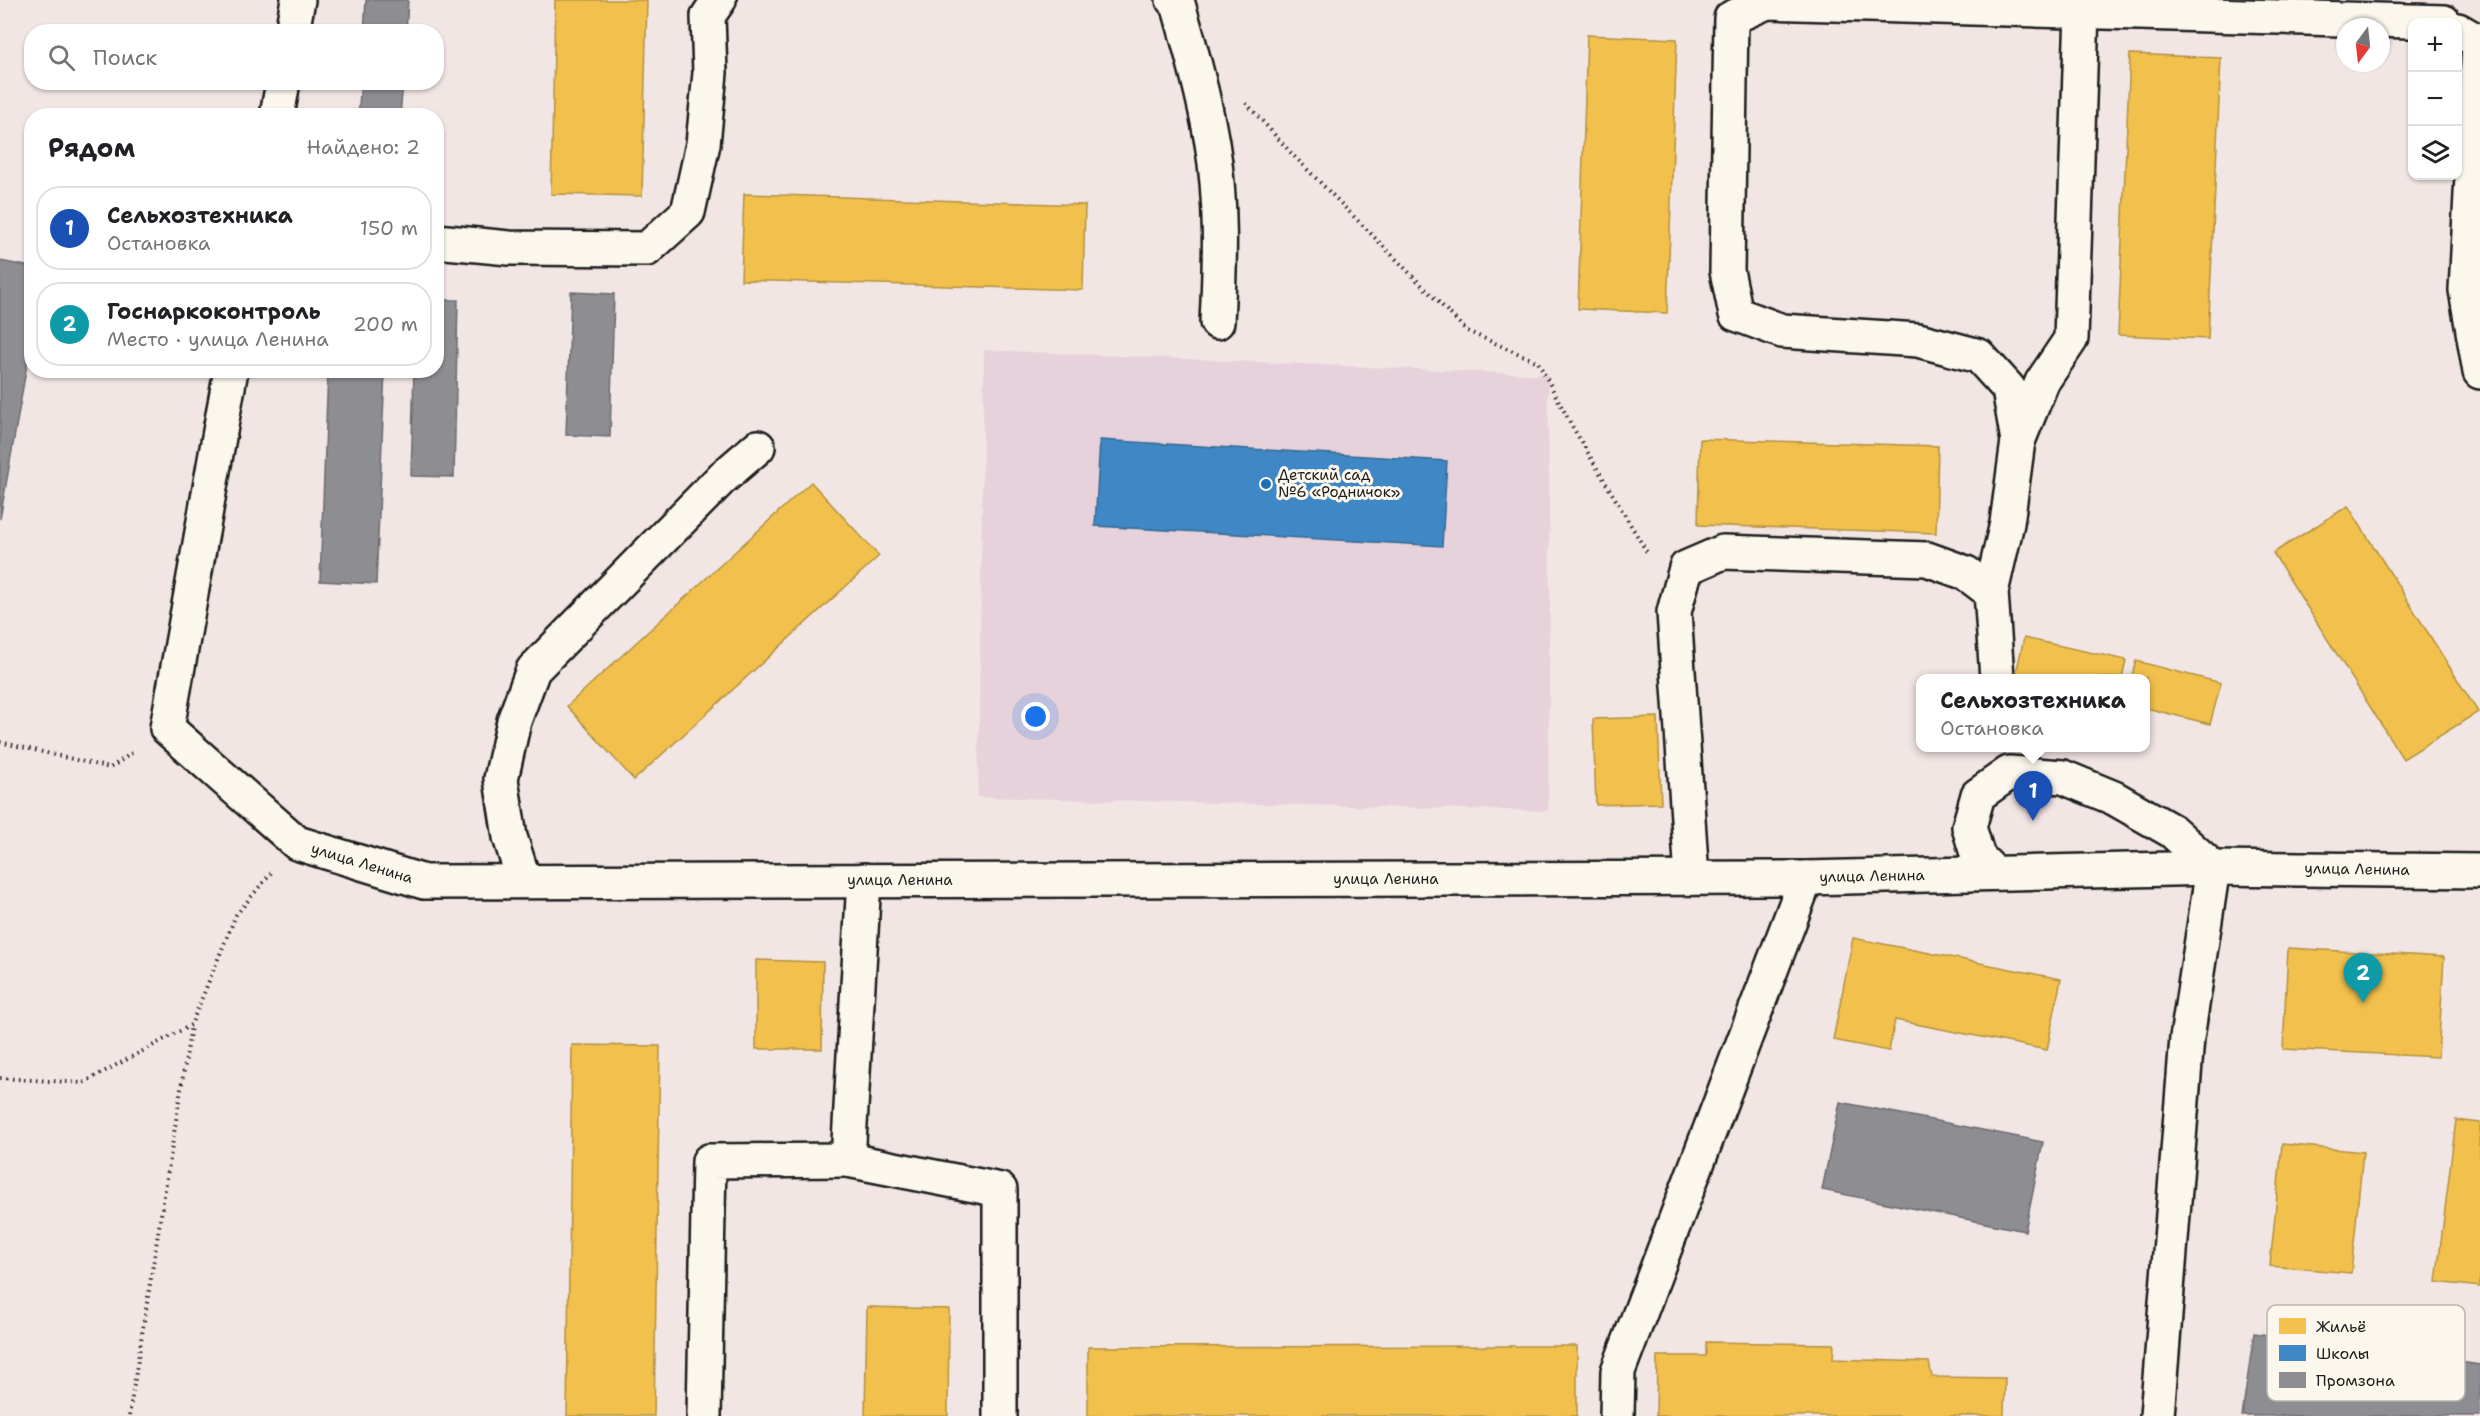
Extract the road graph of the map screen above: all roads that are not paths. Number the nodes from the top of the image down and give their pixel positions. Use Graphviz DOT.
graph roads {
  1 [pos="298,0"];
  2 [pos="719,0"];
  3 [pos="1173,0"];
  4 [pos="2132,6"];
  5 [pos="2082,10"];
  6 [pos="2408,20"];
  7 [pos="294,24"];
  8 [pos="2472,38"];
  9 [pos="282,90"];
  10 [pos="278,108"];
  11 [pos="444,242"];
  12 [pos="1216,322"];
  13 [pos="2480,372"];
  14 [pos="230,378"];
  15 [pos="2018,441"];
  16 [pos="758,447"];
  17 [pos="1991,592"];
  18 [pos="1997,674"];
  19 [pos="2007,760"];
  20 [pos="2213,868"];
  21 [pos="2480,871"];
  22 [pos="1994,873"];
  23 [pos="1692,878"];
  24 [pos="1806,878"];
  25 [pos="864,880"];
  26 [pos="524,881"];
  27 [pos="848,1160"];
  28 [pos="704,1416"];
  29 [pos="1000,1416"];
  30 [pos="1617,1416"];
  31 [pos="2157,1416"];
  1 -- 7 [label="street"];
  2 -- 11 [label="street"];
  3 -- 12 [label="street"];
  4 -- 5 [label="street"];
  4 -- 6 [label="street"];
  5 -- 15 [label="street"];
  5 -- 15 [label="street"];
  8 -- 13 [label="street"];
  9 -- 10 [label="street"];
  14 -- 26 [label="street, улица Ленина"];
  15 -- 17 [label="street"];
  16 -- 26 [label="street"];
  17 -- 18 [label="street"];
  17 -- 23 [label="street"];
  19 -- 20 [label="street"];
  19 -- 22 [label="street"];
  20 -- 21 [label="street, улица Ленина"];
  20 -- 22 [label="street, улица Ленина"];
  20 -- 31 [label="street"];
  22 -- 24 [label="street, улица Ленина"];
  23 -- 24 [label="street, улица Ленина"];
  23 -- 25 [label="street, улица Ленина"];
  24 -- 30 [label="street"];
  25 -- 26 [label="street, улица Ленина"];
  25 -- 27 [label="street"];
  27 -- 28 [label="street"];
  27 -- 29 [label="street"];
}
